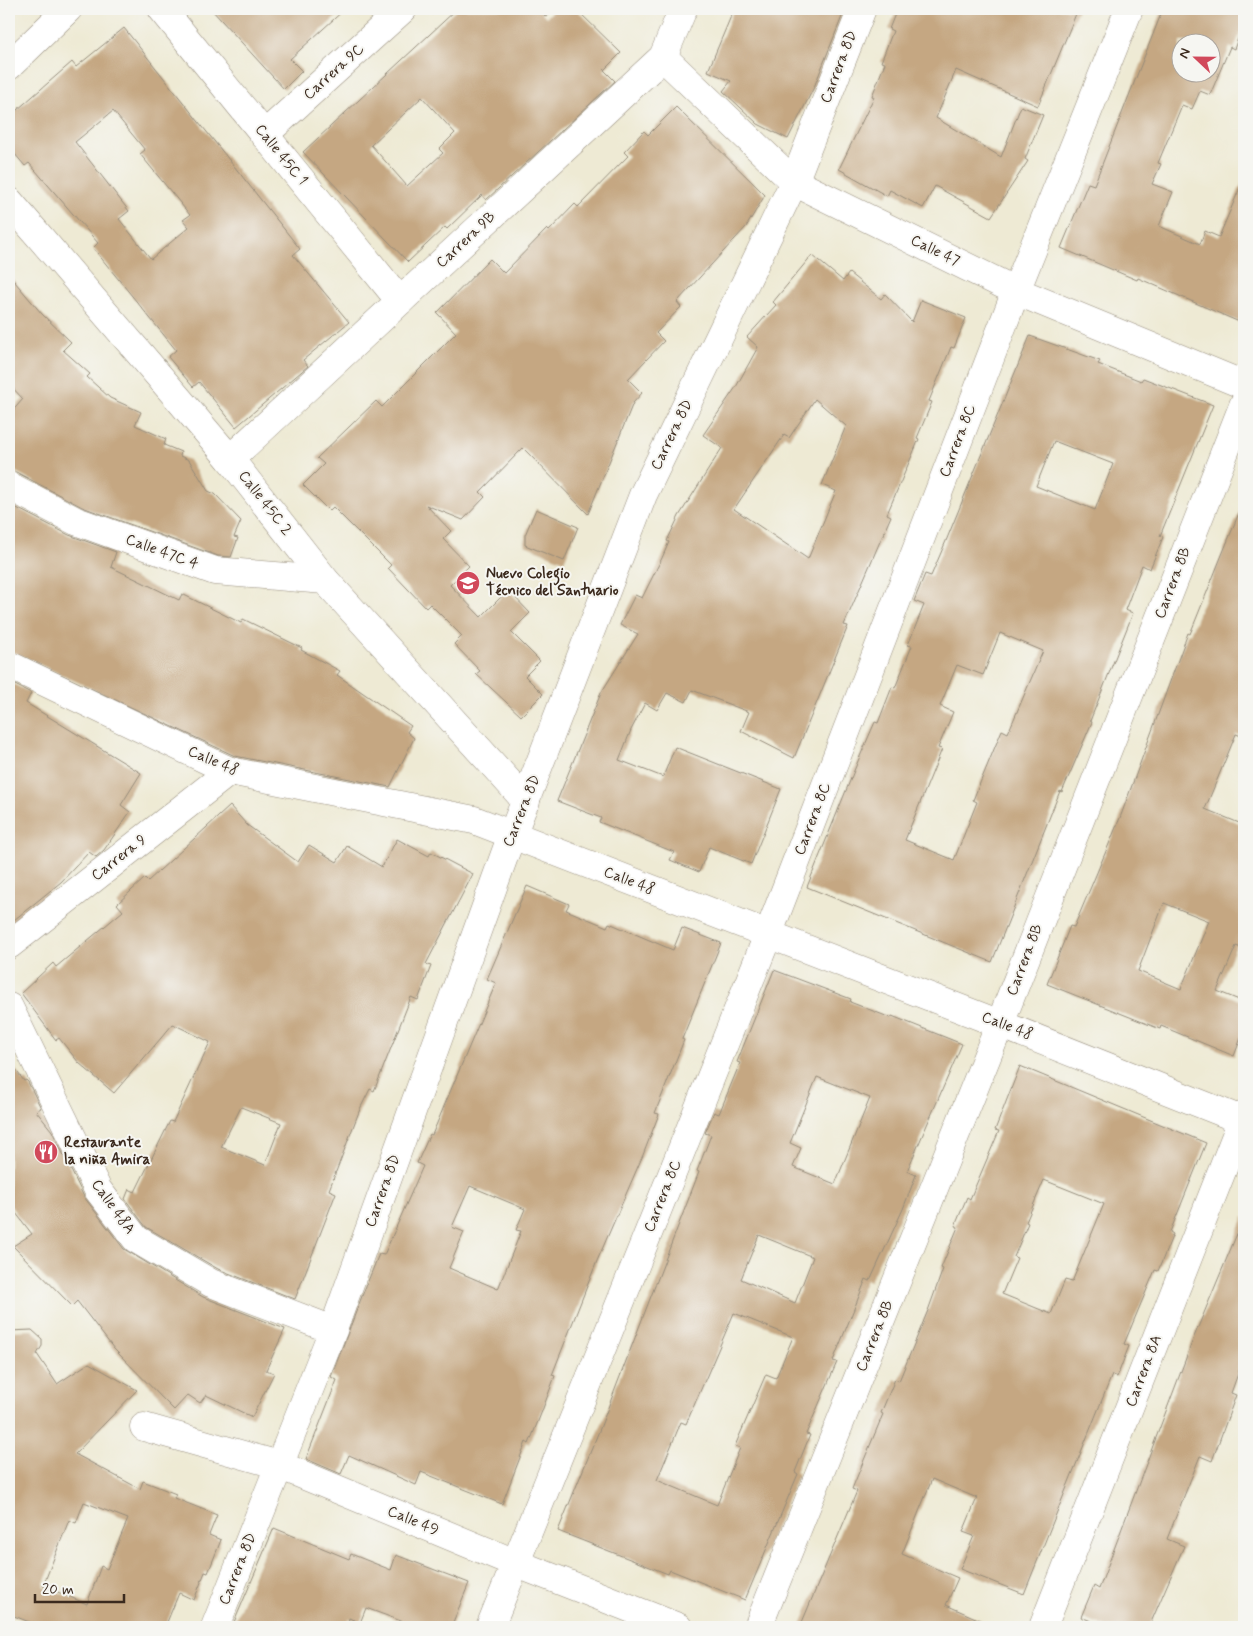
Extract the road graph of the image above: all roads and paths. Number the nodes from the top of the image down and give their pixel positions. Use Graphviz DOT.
graph roads {
  1 [pos="68,9"];
  2 [pos="162,9"];
  3 [pos="403,9"];
  4 [pos="683,9"];
  5 [pos="862,9"];
  6 [pos="1129,9"];
  7 [pos="663,57"];
  8 [pos="9,66"];
  9 [pos="264,134"];
  10 [pos="794,182"];
  11 [pos="9,201"];
  12 [pos="1016,291"];
  13 [pos="400,301"];
  14 [pos="1244,385"];
  15 [pos="1244,403"];
  16 [pos="230,459"];
  17 [pos="9,486"];
  18 [pos="325,580"];
  19 [pos="9,665"];
  20 [pos="230,771"];
  21 [pos="526,801"];
  22 [pos="512,836"];
  23 [pos="768,935"];
  24 [pos="9,945"];
  25 [pos="9,1007"];
  26 [pos="1000,1024"];
  27 [pos="1244,1119"];
  28 [pos="333,1330"];
  29 [pos="144,1427"];
  30 [pos="279,1465"];
  31 [pos="515,1563"];
  32 [pos="215,1627"];
  33 [pos="490,1627"];
  34 [pos="678,1627"];
  35 [pos="758,1627"];
  36 [pos="1043,1627"];
  1 -- 8 [label="street"];
  2 -- 9 [label="street, Calle 45C 1"];
  3 -- 9 [label="street, Carrera 9C"];
  4 -- 7 [label="street, Carrera 9B"];
  5 -- 10 [label="street, Carrera 8D"];
  6 -- 12 [label="street, Carrera 8C"];
  7 -- 10 [label="street, Calle 47"];
  7 -- 13 [label="street, Carrera 9B"];
  9 -- 13 [label="street, Calle 45C 1"];
  10 -- 12 [label="street, Calle 47"];
  10 -- 21 [label="street, Carrera 8D"];
  11 -- 16 [label="street, Calle 45C 2"];
  12 -- 14 [label="street, Calle 47"];
  12 -- 23 [label="street, Carrera 8C"];
  13 -- 16 [label="street, Carrera 9B"];
  15 -- 26 [label="street, Carrera 8B"];
  16 -- 18 [label="street, Calle 45C 2"];
  17 -- 18 [label="street, Calle 47C 4"];
  18 -- 21 [label="street, Calle 45C 2"];
  19 -- 20 [label="street, Calle 48"];
  20 -- 22 [label="street, Calle 48"];
  20 -- 24 [label="street, Carrera 9"];
  21 -- 22 [label="street, Carrera 8D"];
  22 -- 23 [label="street, Calle 48"];
  22 -- 28 [label="street, Carrera 8D"];
  23 -- 26 [label="street, Calle 48"];
  23 -- 31 [label="street, Carrera 8C"];
  25 -- 28 [label="street, Calle 48A"];
  26 -- 27 [label="street, Calle 48"];
  26 -- 35 [label="street, Carrera 8B"];
  27 -- 36 [label="street, Carrera 8A"];
  28 -- 30 [label="street, Carrera 8D"];
  29 -- 30 [label="street, Calle 49"];
  30 -- 31 [label="street, Calle 49"];
  30 -- 32 [label="street, Carrera 8D"];
  31 -- 33 [label="street, Carrera 8C"];
  31 -- 34 [label="street, Calle 49"];
}
